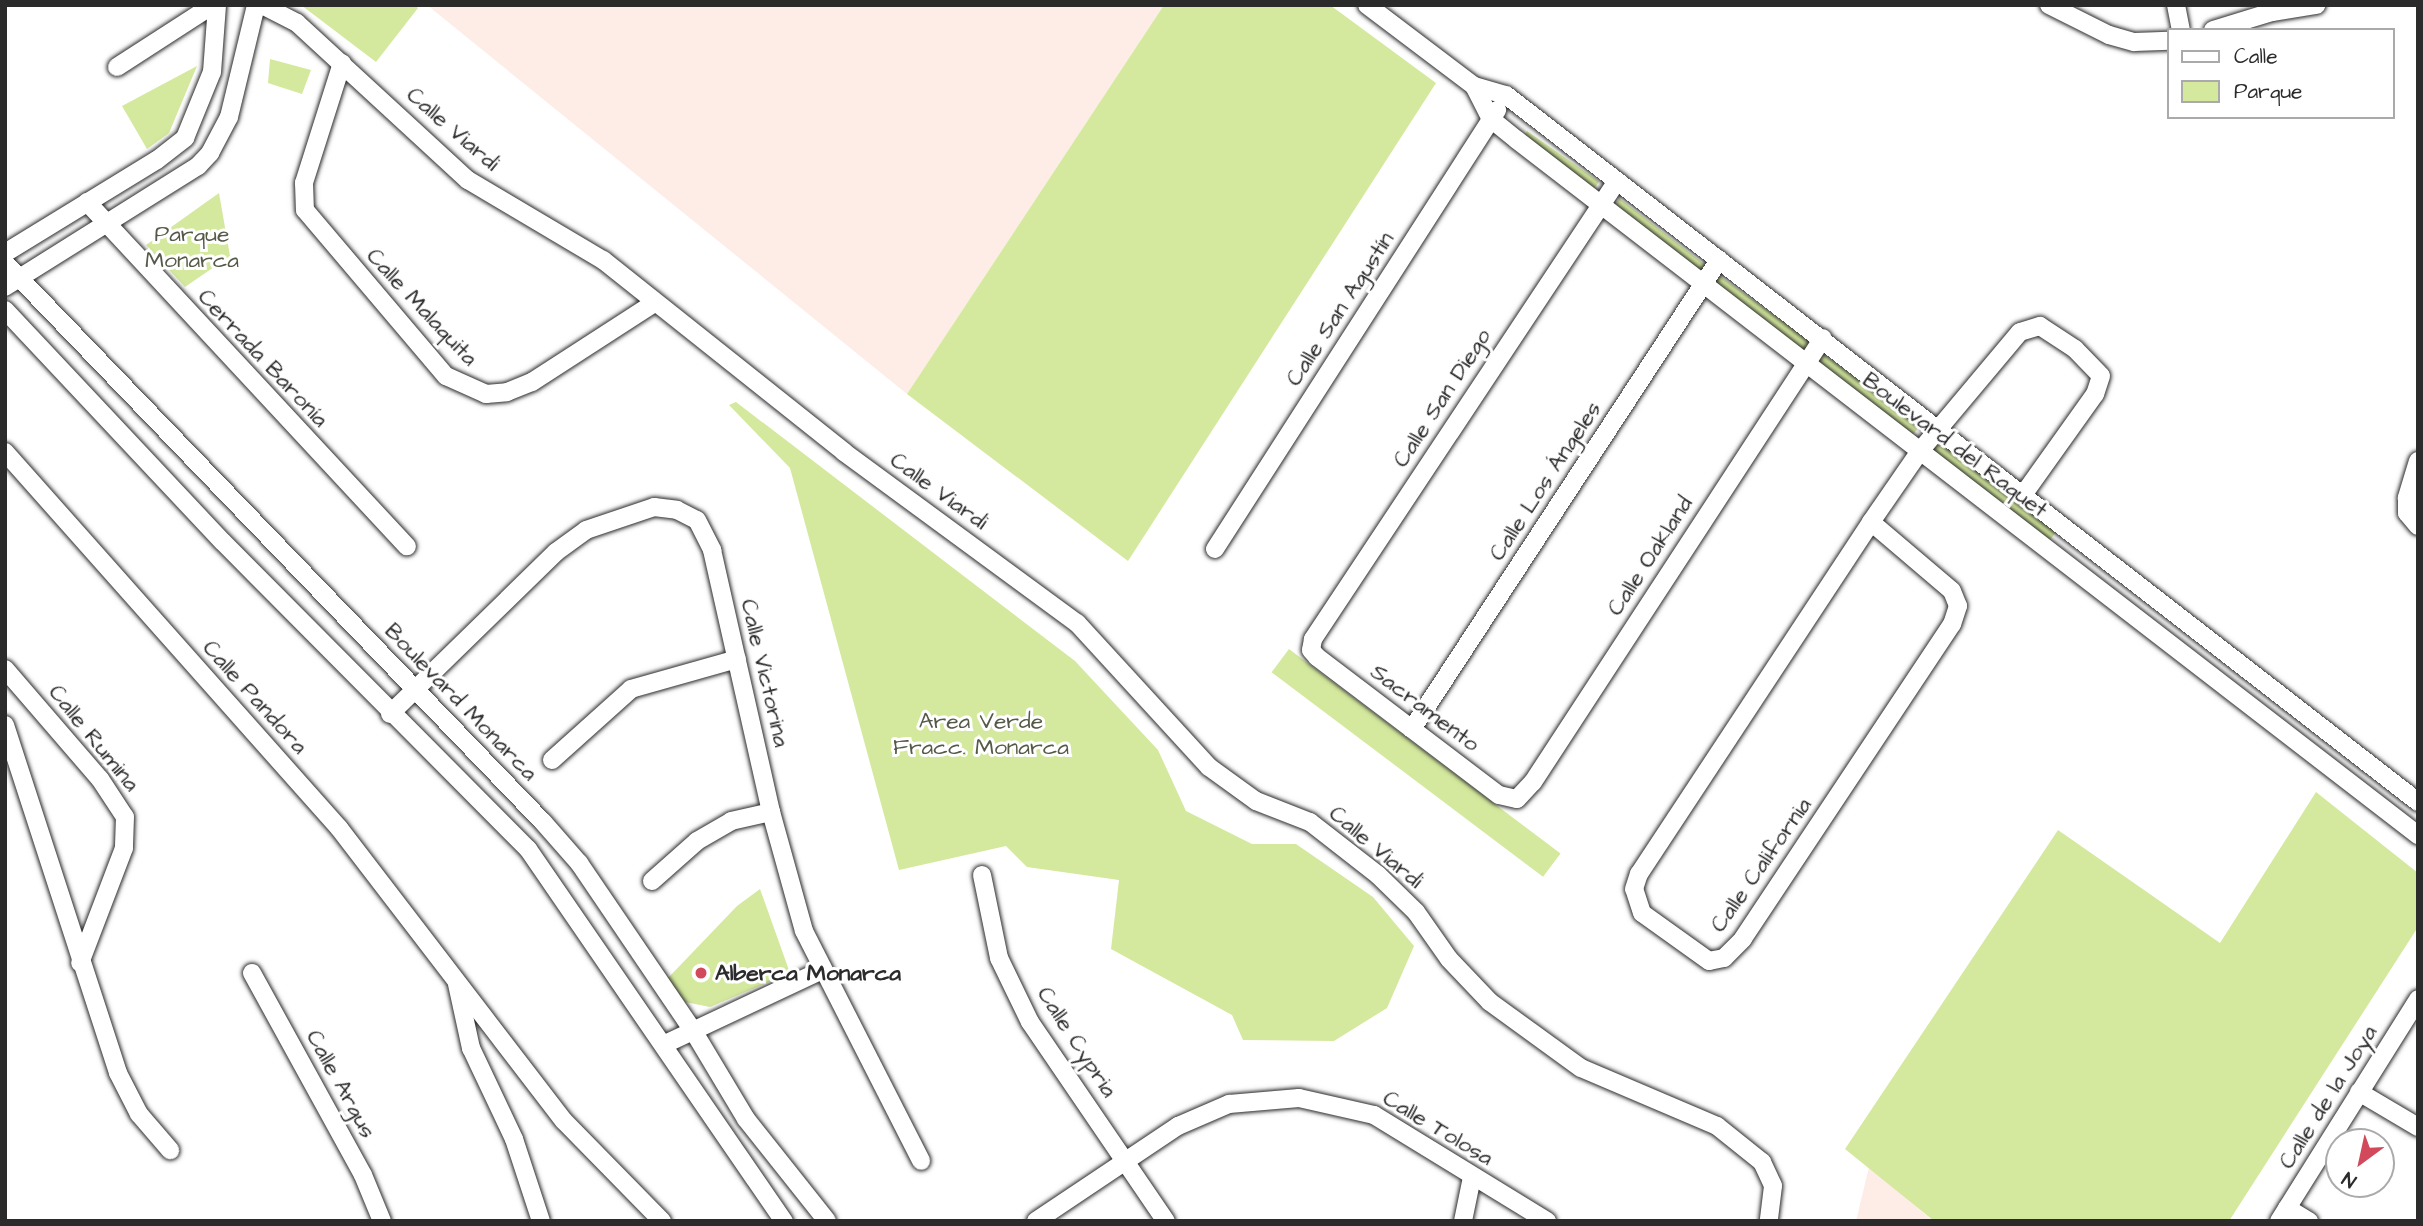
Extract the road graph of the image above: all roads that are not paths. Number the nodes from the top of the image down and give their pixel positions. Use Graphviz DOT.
graph roads {
  1 [pos="215,5"];
  2 [pos="256,5"];
  3 [pos="262,5"];
  4 [pos="1367,5"];
  5 [pos="2049,5"];
  6 [pos="2176,5"];
  7 [pos="2316,5"];
  8 [pos="2272,9"];
  9 [pos="2181,28"];
  10 [pos="2219,28"];
  11 [pos="2168,41"];
  12 [pos="341,63"];
  13 [pos="117,67"];
  14 [pos="1474,86"];
  15 [pos="1506,95"];
  16 [pos="1491,119"];
  17 [pos="1617,181"];
  18 [pos="87,202"];
  19 [pos="1601,203"];
  20 [pos="104,225"];
  21 [pos="5,253"];
  22 [pos="1719,260"];
  23 [pos="5,263"];
  24 [pos="12,282"];
  25 [pos="1703,285"];
  26 [pos="654,303"];
  27 [pos="5,310"];
  28 [pos="1822,338"];
  29 [pos="1806,361"];
  30 [pos="1939,428"];
  31 [pos="1920,450"];
  32 [pos="5,452"];
  33 [pos="2418,461"];
  34 [pos="2023,495"];
  35 [pos="1871,522"];
  36 [pos="2418,526"];
  37 [pos="407,546"];
  38 [pos="1215,549"];
  39 [pos="1311,644"];
  40 [pos="737,659"];
  41 [pos="5,669"];
  42 [pos="415,691"];
  43 [pos="390,714"];
  44 [pos="5,725"];
  45 [pos="1412,729"];
  46 [pos="552,760"];
  47 [pos="1517,799"];
  48 [pos="2418,802"];
  49 [pos="771,812"];
  50 [pos="2418,835"];
  51 [pos="982,875"];
  52 [pos="652,881"];
  53 [pos="80,963"];
  54 [pos="820,971"];
  55 [pos="252,974"];
  56 [pos="457,984"];
  57 [pos="2418,999"];
  58 [pos="694,1032"];
  59 [pos="665,1044"];
  60 [pos="2360,1092"];
  61 [pos="2418,1127"];
  62 [pos="170,1150"];
  63 [pos="1126,1159"];
  64 [pos="921,1161"];
  65 [pos="1472,1177"];
  66 [pos="2283,1214"];
  67 [pos="382,1221"];
  68 [pos="541,1221"];
  69 [pos="662,1221"];
  70 [pos="784,1221"];
  71 [pos="827,1221"];
  72 [pos="1036,1221"];
  73 [pos="1166,1221"];
  74 [pos="1463,1221"];
  75 [pos="1547,1221"];
  76 [pos="1769,1221"];
  77 [pos="2309,1221"];
  1 -- 13 [label="street"];
  1 -- 18 [label="street"];
  2 -- 20 [label="street"];
  3 -- 12 [label="street, Calle Viardi"];
  4 -- 14 [label="street, Boulevard del Raquet"];
  5 -- 11 [label="street"];
  6 -- 9 [label="street"];
  7 -- 8 [label="street"];
  8 -- 10 [label="street"];
  12 -- 26 [label="street, Calle Viardi"];
  12 -- 26 [label="street, Calle Malaquita"];
  14 -- 15 [label="street, Boulevard del Raquet"];
  14 -- 16 [label="street, Boulevard del Raquet"];
  15 -- 16 [label="street, Calle San Agustín"];
  15 -- 17 [label="street, Boulevard del Raquet"];
  16 -- 19 [label="street, Boulevard del Raquet"];
  16 -- 38 [label="street, Calle San Agustín"];
  17 -- 19 [label="street, Calle San Diego"];
  17 -- 22 [label="street, Boulevard del Raquet"];
  18 -- 20 [label="street, Cerrada Baronía"];
  18 -- 21 [label="street"];
  19 -- 25 [label="street, Boulevard del Raquet"];
  19 -- 39 [label="street, Calle San Diego"];
  20 -- 24 [label="street"];
  20 -- 37 [label="street, Cerrada Baronía"];
  22 -- 25 [label="street, Calle Los Ángeles"];
  22 -- 28 [label="street, Boulevard del Raquet"];
  23 -- 24 [label="street, Boulevard Monarca"];
  24 -- 42 [label="street, Boulevard Monarca"];
  25 -- 29 [label="street, Boulevard del Raquet"];
  25 -- 45 [label="street, Calle Los Ángeles"];
  26 -- 76 [label="street, Calle Viardi"];
  27 -- 43 [label="street"];
  28 -- 29 [label="street, Calle Oakland"];
  28 -- 30 [label="street, Boulevard del Raquet"];
  29 -- 31 [label="street, Boulevard del Raquet"];
  29 -- 47 [label="street, Calle Oakland"];
  30 -- 31 [label="street, Calle California"];
  30 -- 34 [label="street, Boulevard del Raquet"];
  30 -- 34 [label="street, Calle California"];
  31 -- 35 [label="street, Calle California"];
  31 -- 50 [label="street, Boulevard del Raquet"];
  32 -- 56 [label="street, Calle Pandora"];
  33 -- 36 [label="street"];
  34 -- 48 [label="street, Boulevard del Raquet"];
  35 -- 35 [label="street, Calle California"];
  39 -- 45 [label="street, Sacramento"];
  40 -- 42 [label="street, Calle Victorina"];
  40 -- 46 [label="street"];
  40 -- 49 [label="street, Calle Victorina"];
  41 -- 53 [label="street, Calle Rumina"];
  42 -- 43 [label="street, Calle Victorina"];
  42 -- 58 [label="street, Boulevard Monarca"];
  43 -- 59 [label="street"];
  44 -- 53 [label="street"];
  45 -- 47 [label="street, Sacramento"];
  49 -- 52 [label="street"];
  49 -- 54 [label="street, Calle Victorina"];
  51 -- 63 [label="street, Calle Cypria"];
  53 -- 62 [label="street"];
  54 -- 58 [label="street"];
  54 -- 64 [label="street, Calle Victorina"];
  55 -- 67 [label="street, Calle Argus"];
  56 -- 68 [label="street"];
  56 -- 69 [label="street, Calle Pandora"];
  57 -- 60 [label="street, Calle de la Joya"];
  58 -- 59 [label="street"];
  58 -- 71 [label="street, Boulevard Monarca"];
  59 -- 70 [label="street"];
  60 -- 61 [label="street"];
  60 -- 66 [label="street, Calle de la Joya"];
  63 -- 65 [label="street, Calle Tolosa"];
  63 -- 72 [label="street, Calle Tolosa"];
  63 -- 73 [label="street, Calle Cypria"];
  65 -- 74 [label="street"];
  65 -- 75 [label="street, Calle Tolosa"];
  66 -- 77 [label="street"];
}
